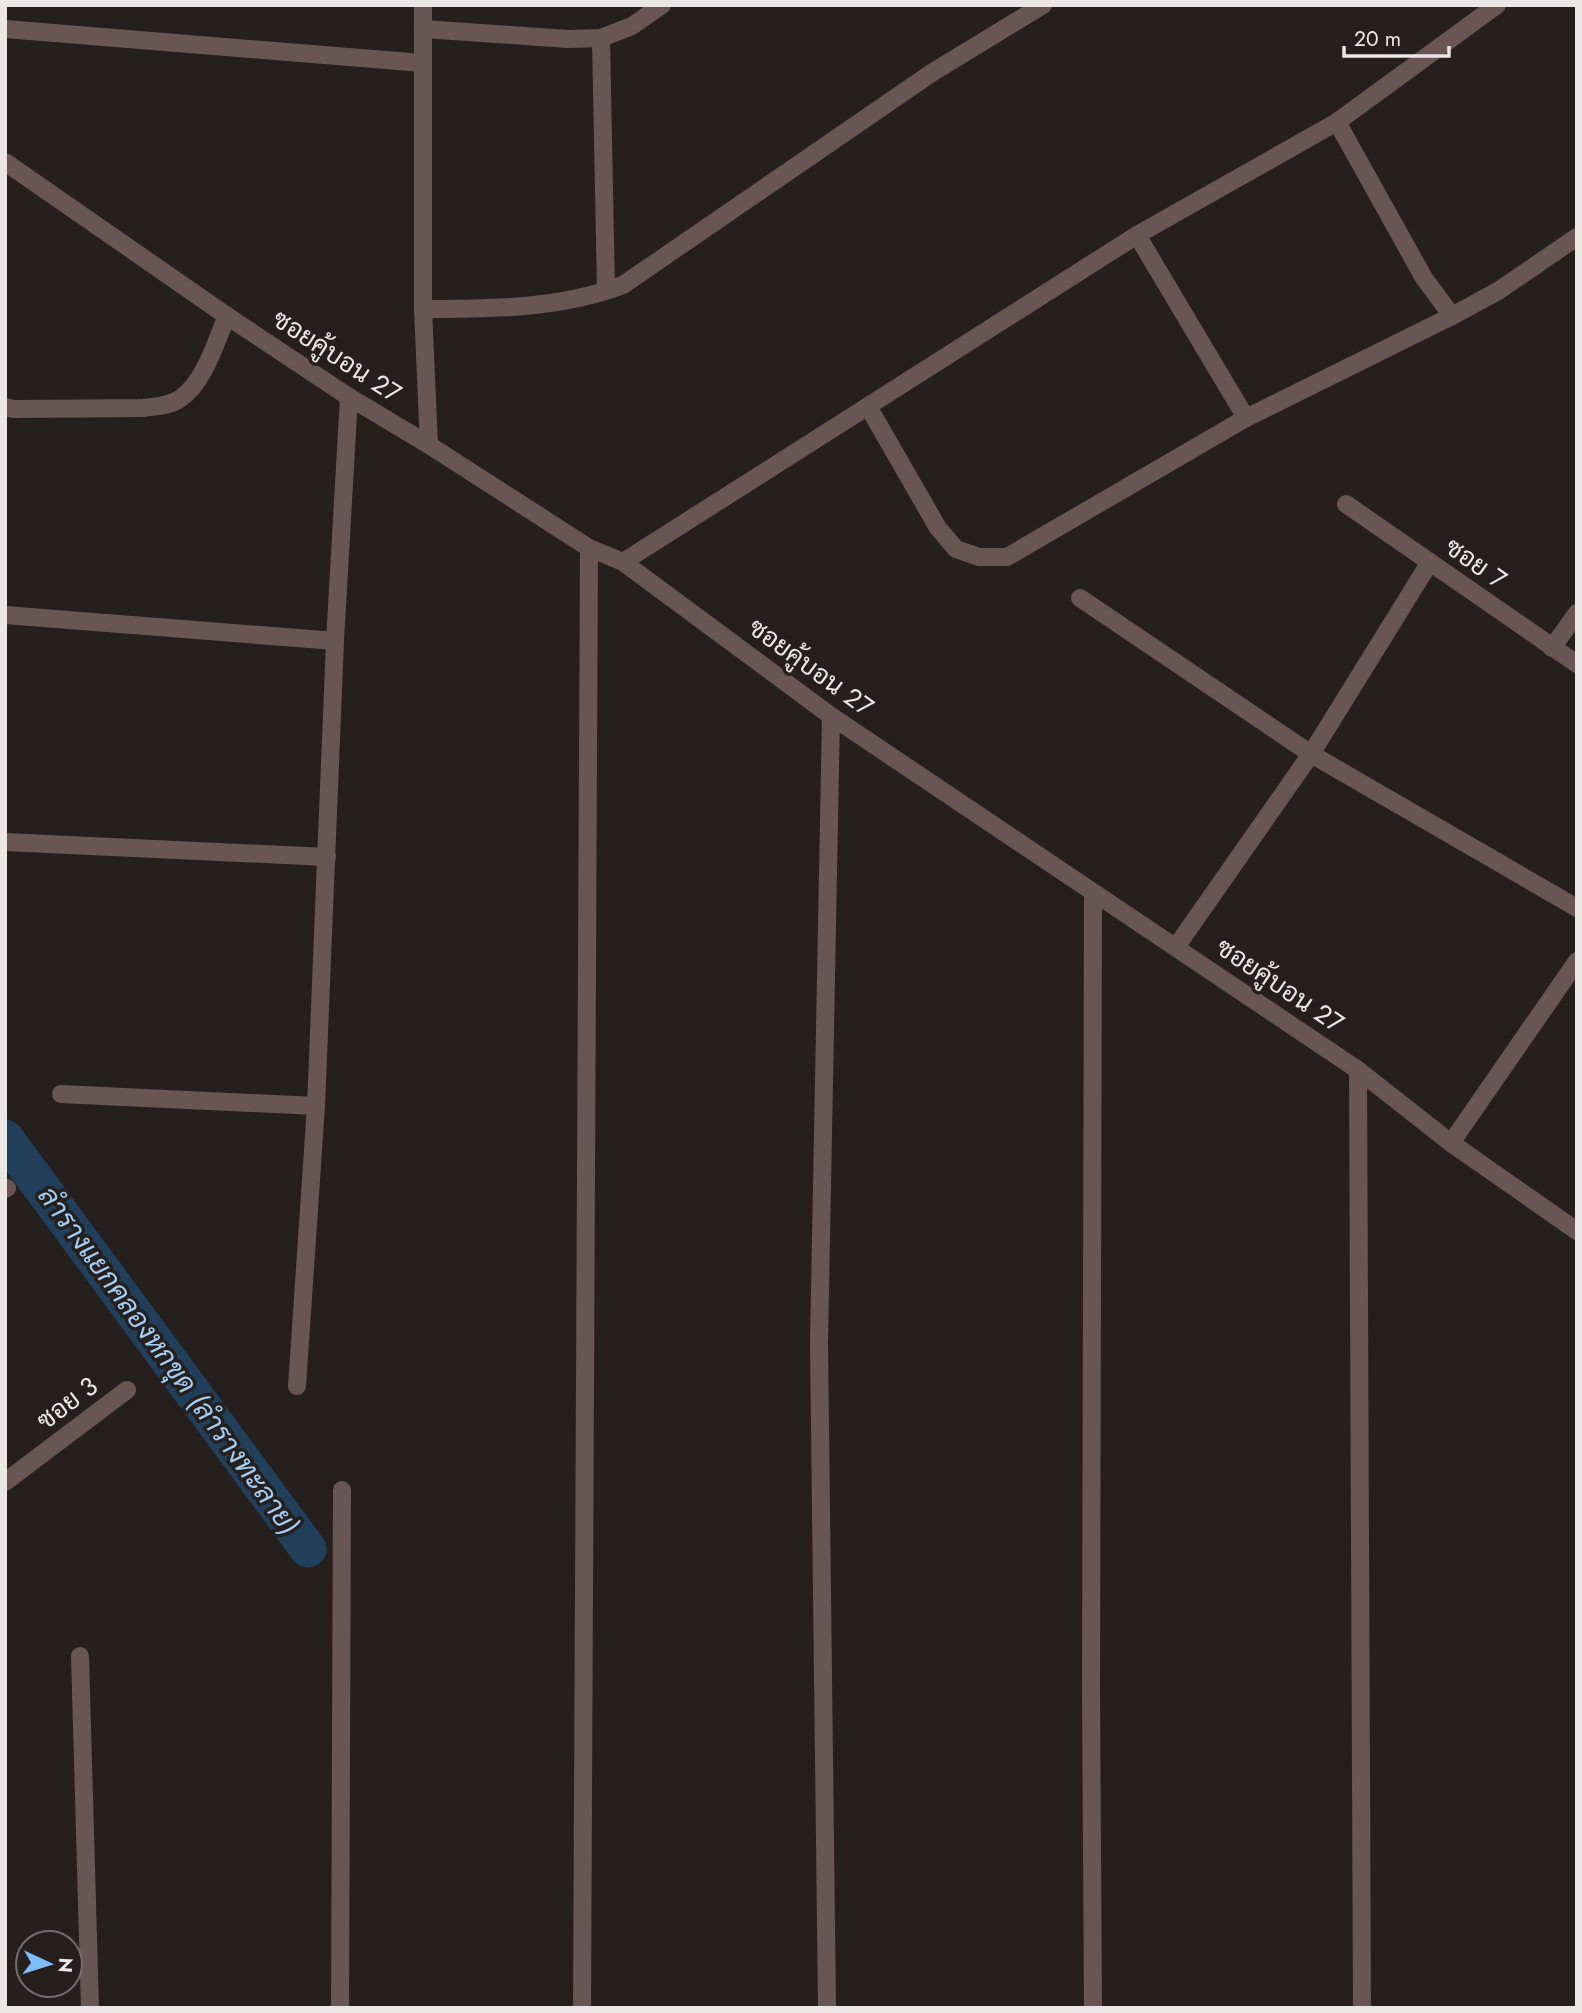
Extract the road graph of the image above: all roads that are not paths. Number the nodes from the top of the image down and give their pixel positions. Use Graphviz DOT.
graph roads {
  1 [pos="423,5"];
  2 [pos="662,5"];
  3 [pos="1043,5"];
  4 [pos="1497,5"];
  5 [pos="5,29"];
  6 [pos="424,29"];
  7 [pos="601,38"];
  8 [pos="422,63"];
  9 [pos="1337,122"];
  10 [pos="5,162"];
  11 [pos="1137,236"];
  12 [pos="1577,237"];
  13 [pos="606,291"];
  14 [pos="423,309"];
  15 [pos="227,316"];
  16 [pos="1452,316"];
  17 [pos="349,397"];
  18 [pos="5,407"];
  19 [pos="869,408"];
  20 [pos="1246,418"];
  21 [pos="429,445"];
  22 [pos="1346,504"];
  23 [pos="589,548"];
  24 [pos="623,562"];
  25 [pos="1430,562"];
  26 [pos="1080,598"];
  27 [pos="1577,613"];
  28 [pos="5,615"];
  29 [pos="335,641"];
  30 [pos="1552,648"];
  31 [pos="1577,664"];
  32 [pos="831,716"];
  33 [pos="1311,754"];
  34 [pos="5,842"];
  35 [pos="327,857"];
  36 [pos="1093,893"];
  37 [pos="1577,908"];
  38 [pos="1176,947"];
  39 [pos="1577,961"];
  40 [pos="1358,1070"];
  41 [pos="61,1094"];
  42 [pos="316,1106"];
  43 [pos="1451,1143"];
  44 [pos="1577,1231"];
  45 [pos="297,1386"];
  46 [pos="127,1390"];
  47 [pos="5,1482"];
  48 [pos="342,1490"];
  49 [pos="80,1656"];
  50 [pos="90,2008"];
  51 [pos="340,2008"];
  52 [pos="582,2008"];
  53 [pos="827,2008"];
  54 [pos="1093,2008"];
  55 [pos="1362,2008"];
  1 -- 6 [label="street"];
  2 -- 7 [label="street"];
  3 -- 13 [label="street"];
  4 -- 9 [label="street"];
  5 -- 8 [label="street"];
  6 -- 7 [label="street"];
  6 -- 8 [label="street"];
  7 -- 13 [label="street"];
  8 -- 14 [label="street"];
  9 -- 11 [label="street"];
  9 -- 16 [label="street"];
  10 -- 15 [label="street, ซอยคู้บอน 27"];
  11 -- 19 [label="street"];
  11 -- 20 [label="street"];
  12 -- 16 [label="street"];
  13 -- 14 [label="street"];
  14 -- 21 [label="street"];
  15 -- 17 [label="street, ซอยคู้บอน 27"];
  15 -- 18 [label="street"];
  16 -- 20 [label="street"];
  17 -- 21 [label="street, ซอยคู้บอน 27"];
  17 -- 29 [label="street"];
  19 -- 20 [label="street"];
  19 -- 24 [label="street"];
  21 -- 23 [label="street, ซอยคู้บอน 27"];
  22 -- 25 [label="street, ซอย 7"];
  23 -- 24 [label="street, ซอยคู้บอน 27"];
  23 -- 52 [label="street"];
  24 -- 32 [label="street, ซอยคู้บอน 27"];
  25 -- 30 [label="street, ซอย 7"];
  25 -- 33 [label="street"];
  26 -- 33 [label="street"];
  27 -- 30 [label="street"];
  28 -- 29 [label="street"];
  29 -- 35 [label="street"];
  30 -- 31 [label="street, ซอย 7"];
  32 -- 36 [label="street, ซอยคู้บอน 27"];
  32 -- 53 [label="street"];
  33 -- 37 [label="street"];
  33 -- 38 [label="street"];
  34 -- 35 [label="street"];
  35 -- 42 [label="street"];
  36 -- 38 [label="street, ซอยคู้บอน 27"];
  36 -- 54 [label="street"];
  38 -- 40 [label="street, ซอยคู้บอน 27"];
  39 -- 43 [label="street"];
  40 -- 43 [label="street, ซอยคู้บอน 27"];
  40 -- 55 [label="street"];
  41 -- 42 [label="street"];
  42 -- 45 [label="street"];
  43 -- 44 [label="street, ซอยคู้บอน 27"];
  46 -- 47 [label="street, ซอย 3"];
  48 -- 51 [label="street"];
  49 -- 50 [label="street"];
}
